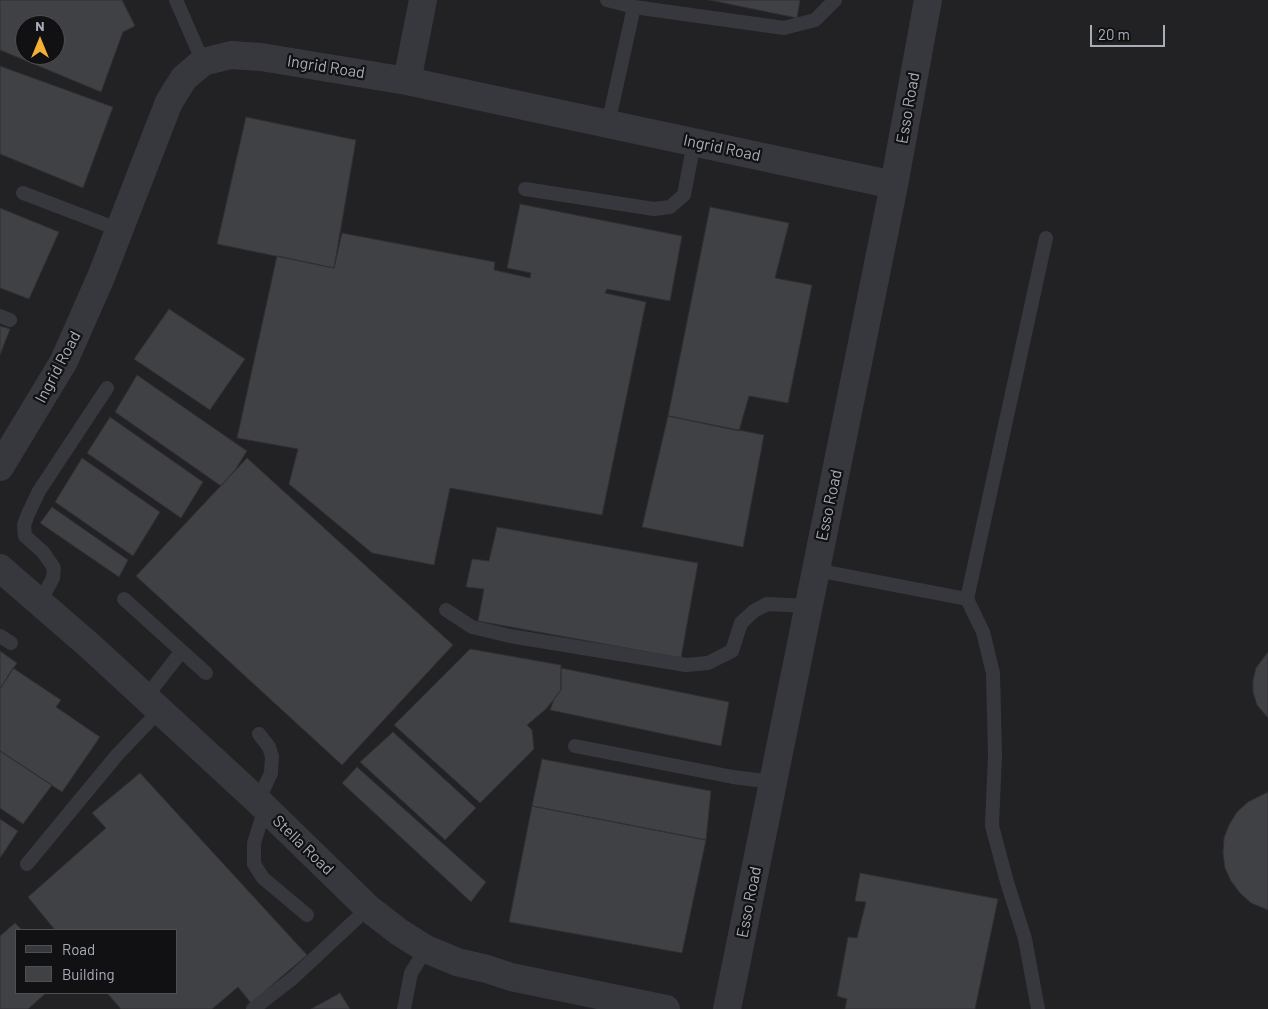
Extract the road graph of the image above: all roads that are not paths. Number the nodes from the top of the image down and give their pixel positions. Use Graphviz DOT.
graph roads {
  1 [pos="176,0"];
  2 [pos="423,0"];
  3 [pos="607,0"];
  4 [pos="835,0"];
  5 [pos="928,0"];
  6 [pos="634,7"];
  7 [pos="203,62"];
  8 [pos="407,81"];
  9 [pos="608,124"];
  10 [pos="694,142"];
  11 [pos="894,185"];
  12 [pos="525,189"];
  13 [pos="23,193"];
  14 [pos="120,230"];
  15 [pos="1046,238"];
  16 [pos="107,388"];
  17 [pos="0,467"];
  18 [pos="0,568"];
  19 [pos="816,570"];
  20 [pos="124,599"];
  21 [pos="967,599"];
  22 [pos="40,602"];
  23 [pos="808,606"];
  24 [pos="446,610"];
  25 [pos="181,652"];
  26 [pos="206,673"];
  27 [pos="153,703"];
  28 [pos="259,734"];
  29 [pos="575,746"];
  30 [pos="773,782"];
  31 [pos="262,804"];
  32 [pos="26,864"];
  33 [pos="368,908"];
  34 [pos="307,915"];
  35 [pos="426,948"];
  36 [pos="253,1009"];
  37 [pos="404,1009"];
  38 [pos="666,1009"];
  39 [pos="727,1009"];
  40 [pos="1038,1009"];
  1 -- 7 [label="lane"];
  2 -- 8 [label="street"];
  3 -- 6 [label="lane"];
  4 -- 6 [label="lane"];
  5 -- 11 [label="street, Esso Road"];
  6 -- 9 [label="lane"];
  7 -- 8 [label="street, Ingrid Road"];
  7 -- 14 [label="street, Ingrid Road"];
  8 -- 9 [label="street, Ingrid Road"];
  9 -- 10 [label="street, Ingrid Road"];
  10 -- 11 [label="street, Ingrid Road"];
  10 -- 12 [label="lane"];
  11 -- 19 [label="street, Esso Road"];
  13 -- 14 [label="lane"];
  14 -- 17 [label="street, Ingrid Road"];
  15 -- 21 [label="lane"];
  16 -- 22 [label="lane"];
  18 -- 22 [label="street, Stella Road"];
  19 -- 21 [label="lane"];
  19 -- 23 [label="street, Esso Road"];
  20 -- 25 [label="lane"];
  21 -- 40 [label="lane"];
  22 -- 27 [label="street, Stella Road"];
  23 -- 24 [label="lane"];
  23 -- 30 [label="street, Esso Road"];
  25 -- 26 [label="lane"];
  25 -- 27 [label="lane"];
  27 -- 31 [label="street, Stella Road"];
  27 -- 32 [label="lane"];
  28 -- 31 [label="lane"];
  29 -- 30 [label="lane"];
  30 -- 39 [label="street, Esso Road"];
  31 -- 33 [label="street, Stella Road"];
  31 -- 34 [label="lane"];
  33 -- 35 [label="street, Stella Road"];
  33 -- 36 [label="lane"];
  35 -- 37 [label="lane"];
  35 -- 38 [label="street, Stella Road"];
}
